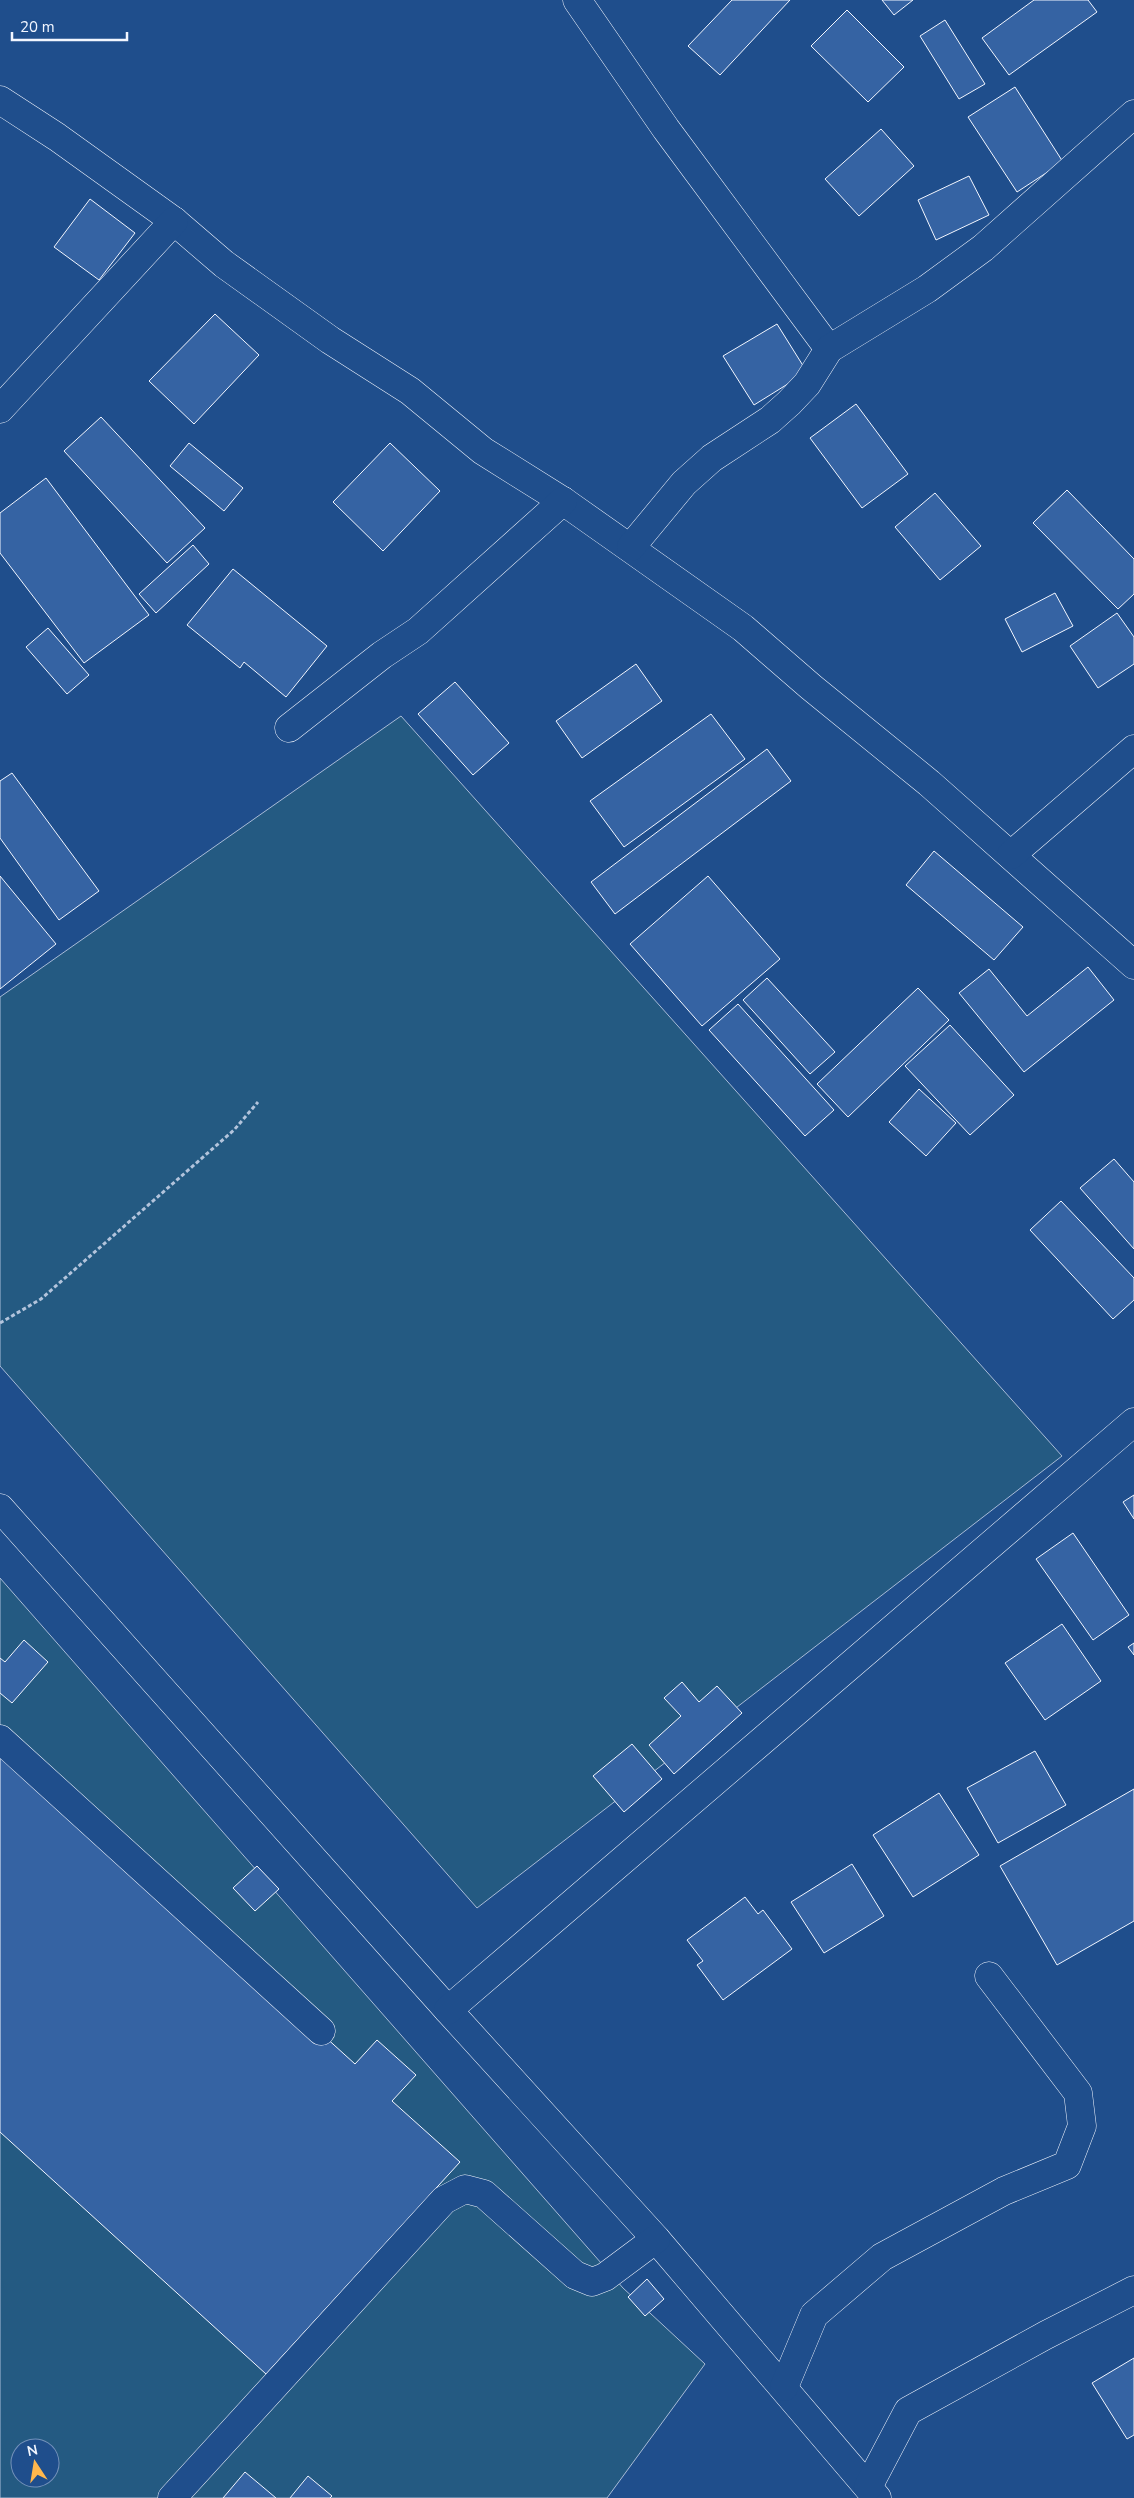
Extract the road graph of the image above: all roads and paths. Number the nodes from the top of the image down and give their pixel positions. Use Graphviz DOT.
graph roads {
  1 [pos="577,0"];
  2 [pos="0,100"];
  3 [pos="1134,114"];
  4 [pos="174,221"];
  5 [pos="829,350"];
  6 [pos="0,409"];
  7 [pos="563,501"];
  8 [pos="631,546"];
  9 [pos="289,728"];
  10 [pos="1134,749"];
  11 [pos="1011,855"];
  12 [pos="1134,965"];
  13 [pos="258,1102"];
  14 [pos="0,1323"];
  15 [pos="1134,1422"];
  16 [pos="0,1508"];
  17 [pos="0,1739"];
  18 [pos="989,1976"];
  19 [pos="448,2010"];
  20 [pos="321,2031"];
  21 [pos="656,2239"];
  22 [pos="1134,2290"];
  23 [pos="784,2387"];
  24 [pos="873,2493"];
  25 [pos="172,2498"];
  1 -- 5 [label="street"];
  2 -- 4 [label="street"];
  3 -- 5 [label="street"];
  4 -- 6 [label="street"];
  4 -- 7 [label="street"];
  5 -- 8 [label="street"];
  7 -- 8 [label="street"];
  7 -- 9 [label="street"];
  8 -- 11 [label="street"];
  10 -- 11 [label="street"];
  11 -- 12 [label="street"];
  13 -- 14 [label="path"];
  15 -- 19 [label="street"];
  16 -- 19 [label="street"];
  17 -- 20 [label="street"];
  18 -- 23 [label="street"];
  19 -- 21 [label="street"];
  21 -- 23 [label="street"];
  21 -- 25 [label="street"];
  22 -- 24 [label="street"];
  23 -- 24 [label="street"];
}
